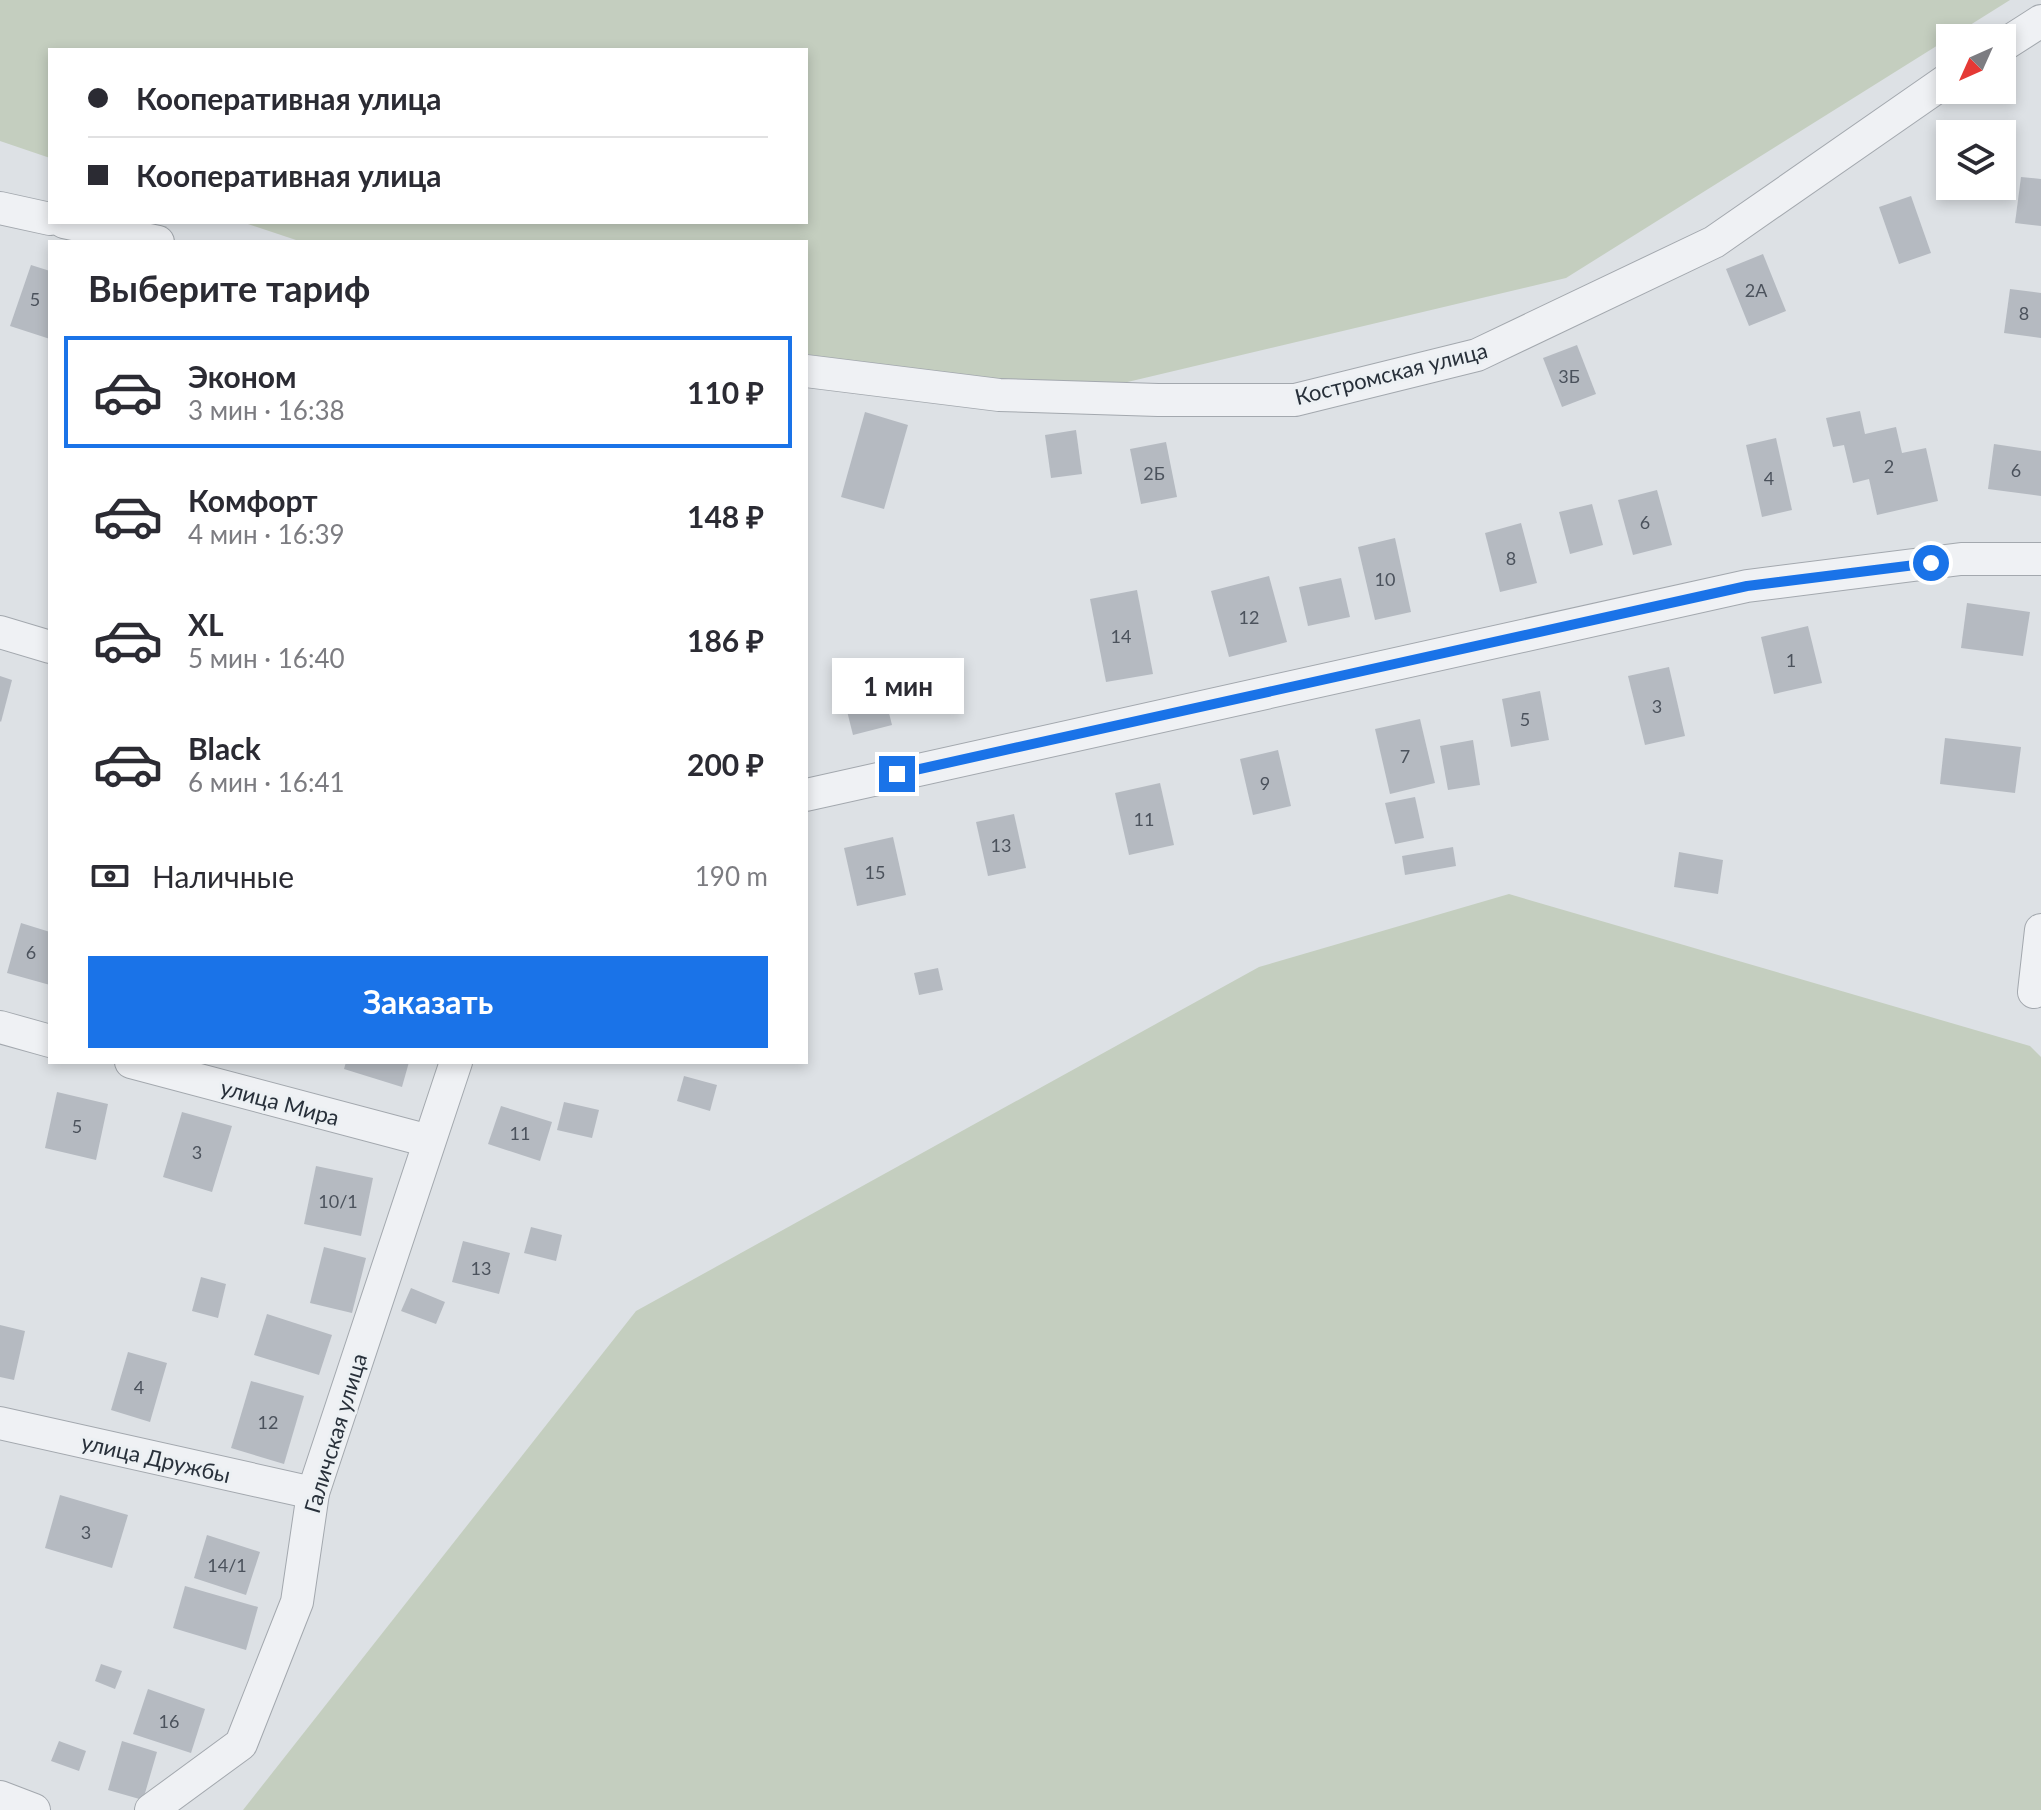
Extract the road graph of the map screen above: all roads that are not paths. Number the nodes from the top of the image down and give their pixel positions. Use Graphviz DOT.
graph roads {
  1 [pos="2041,21"];
  2 [pos="2016,37"];
  3 [pos="1936,88"];
  4 [pos="0,208"];
  5 [pos="48,219"];
  6 [pos="73,224"];
  7 [pos="149,240"];
  8 [pos="808,371"];
  9 [pos="2041,559"];
  10 [pos="0,632"];
  11 [pos="48,646"];
  12 [pos="808,795"];
  13 [pos="2041,930"];
  14 [pos="2034,992"];
  15 [pos="0,1027"];
  16 [pos="48,1040"];
  17 [pos="139,1064"];
  18 [pos="455,1064"];
  19 [pos="429,1141"];
  20 [pos="0,1423"];
  21 [pos="313,1493"];
  22 [pos="0,1797"];
  23 [pos="34,1810"];
  24 [pos="151,1810"];
  1 -- 2 [label="street"];
  3 -- 8 [label="street, Костромская улица"];
  4 -- 5 [label="street"];
  6 -- 7 [label="street"];
  9 -- 12 [label="street"];
  10 -- 11 [label="street"];
  13 -- 14 [label="street"];
  15 -- 16 [label="street"];
  17 -- 19 [label="street, улица Мира"];
  18 -- 19 [label="street, Галичская улица"];
  19 -- 21 [label="street, Галичская улица"];
  20 -- 21 [label="street, улица Дружбы"];
  21 -- 24 [label="street, Галичская улица"];
  22 -- 23 [label="street"];
}
